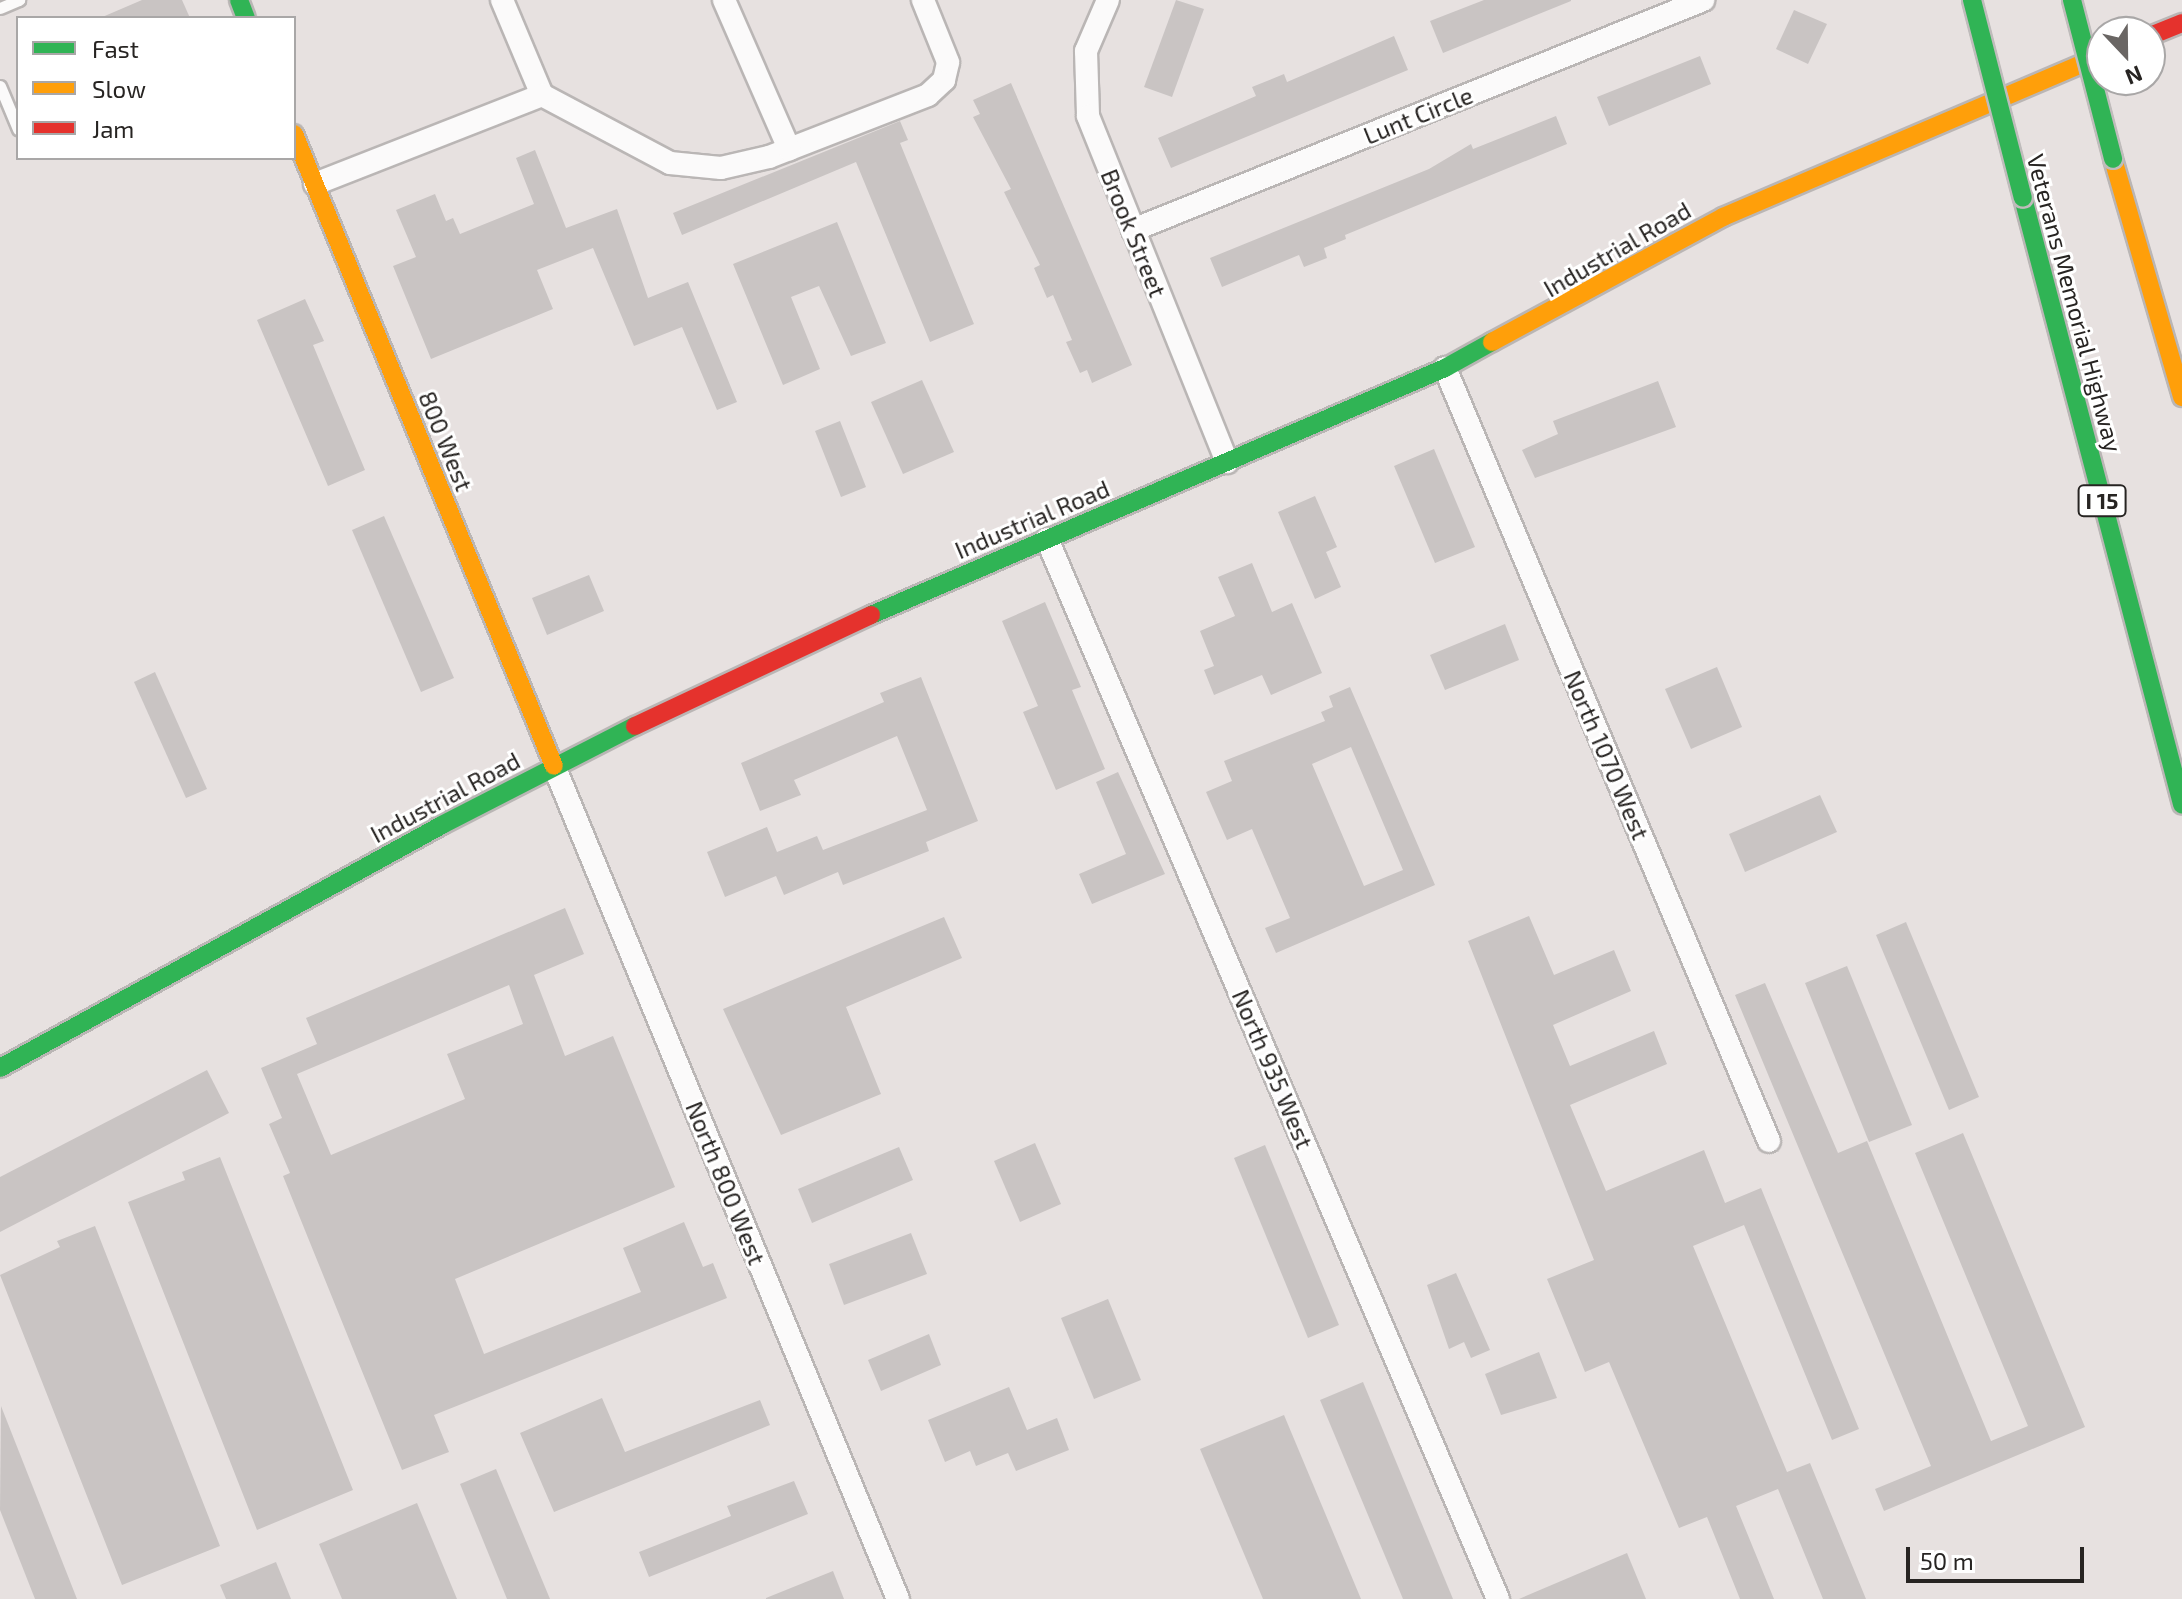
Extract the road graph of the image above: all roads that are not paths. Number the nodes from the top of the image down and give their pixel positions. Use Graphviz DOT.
graph roads {
  1 [pos="19,0"];
  2 [pos="502,0"];
  3 [pos="724,0"];
  4 [pos="923,0"];
  5 [pos="1108,0"];
  6 [pos="1703,0"];
  7 [pos="1972,0"];
  8 [pos="2072,0"];
  9 [pos="0,8"];
  10 [pos="2086,62"];
  11 [pos="0,86"];
  12 [pos="542,95"];
  13 [pos="16,124"];
  14 [pos="296,139"];
  15 [pos="789,149"];
  16 [pos="315,184"];
  17 [pos="1133,230"];
  18 [pos="1445,368"];
  19 [pos="2182,397"];
  20 [pos="1227,462"];
  21 [pos="1047,539"];
  22 [pos="554,766"];
  23 [pos="2182,804"];
  24 [pos="0,1068"];
  25 [pos="1769,1141"];
  26 [pos="898,1599"];
  27 [pos="1498,1599"];
  1 -- 9 [label="lane"];
  2 -- 12 [label="street"];
  3 -- 15 [label="street"];
  4 -- 15 [label="street"];
  5 -- 17 [label="street, Brook Street"];
  6 -- 17 [label="street, Lunt Circle"];
  7 -- 23 [label="main road, Veterans Memorial Highway / I 15, bridge"];
  8 -- 19 [label="main road, bridge"];
  10 -- 18 [label="main road, Industrial Road"];
  11 -- 13 [label="lane"];
  12 -- 15 [label="street"];
  12 -- 16 [label="street"];
  14 -- 16 [label="main road, 800 West"];
  16 -- 22 [label="main road, 800 West"];
  17 -- 20 [label="street, Brook Street"];
  18 -- 20 [label="main road, Industrial Road"];
  18 -- 25 [label="street, North 1070 West"];
  20 -- 21 [label="main road, Industrial Road"];
  21 -- 22 [label="main road, Industrial Road"];
  21 -- 27 [label="street, North 935 West"];
  22 -- 24 [label="main road, Industrial Road"];
  22 -- 26 [label="street, North 800 West"];
}
